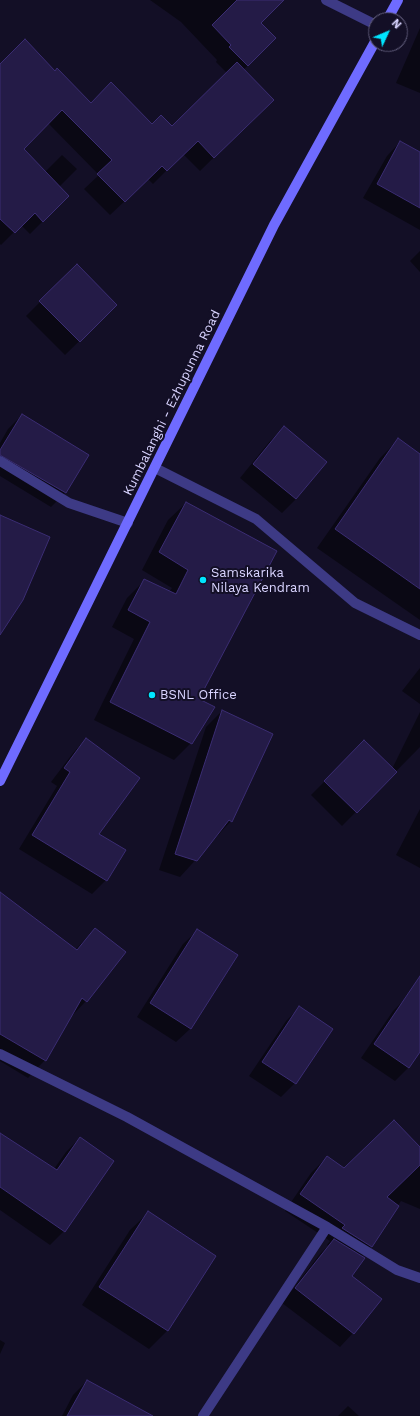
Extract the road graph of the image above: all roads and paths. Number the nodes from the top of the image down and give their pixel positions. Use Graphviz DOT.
graph roads {
  1 [pos="326,0"];
  2 [pos="398,0"];
  3 [pos="391,12"];
  4 [pos="368,21"];
  5 [pos="369,52"];
  6 [pos="0,461"];
  7 [pos="155,468"];
  8 [pos="128,523"];
  9 [pos="420,635"];
  10 [pos="0,781"];
  11 [pos="0,1054"];
  12 [pos="327,1227"];
  13 [pos="420,1278"];
  14 [pos="203,1416"];
  1 -- 4 [label="street"];
  2 -- 3 [label="main road"];
  5 -- 7 [label="main road, Kumbalanghi - Ezhupunna Road"];
  6 -- 8 [label="street"];
  7 -- 8 [label="main road, Kumbalanghi - Ezhupunna Road"];
  7 -- 9 [label="street"];
  8 -- 10 [label="main road, Kumbalanghi - Ezhupunna Road"];
  11 -- 12 [label="street"];
  12 -- 13 [label="street"];
  12 -- 14 [label="street"];
}
